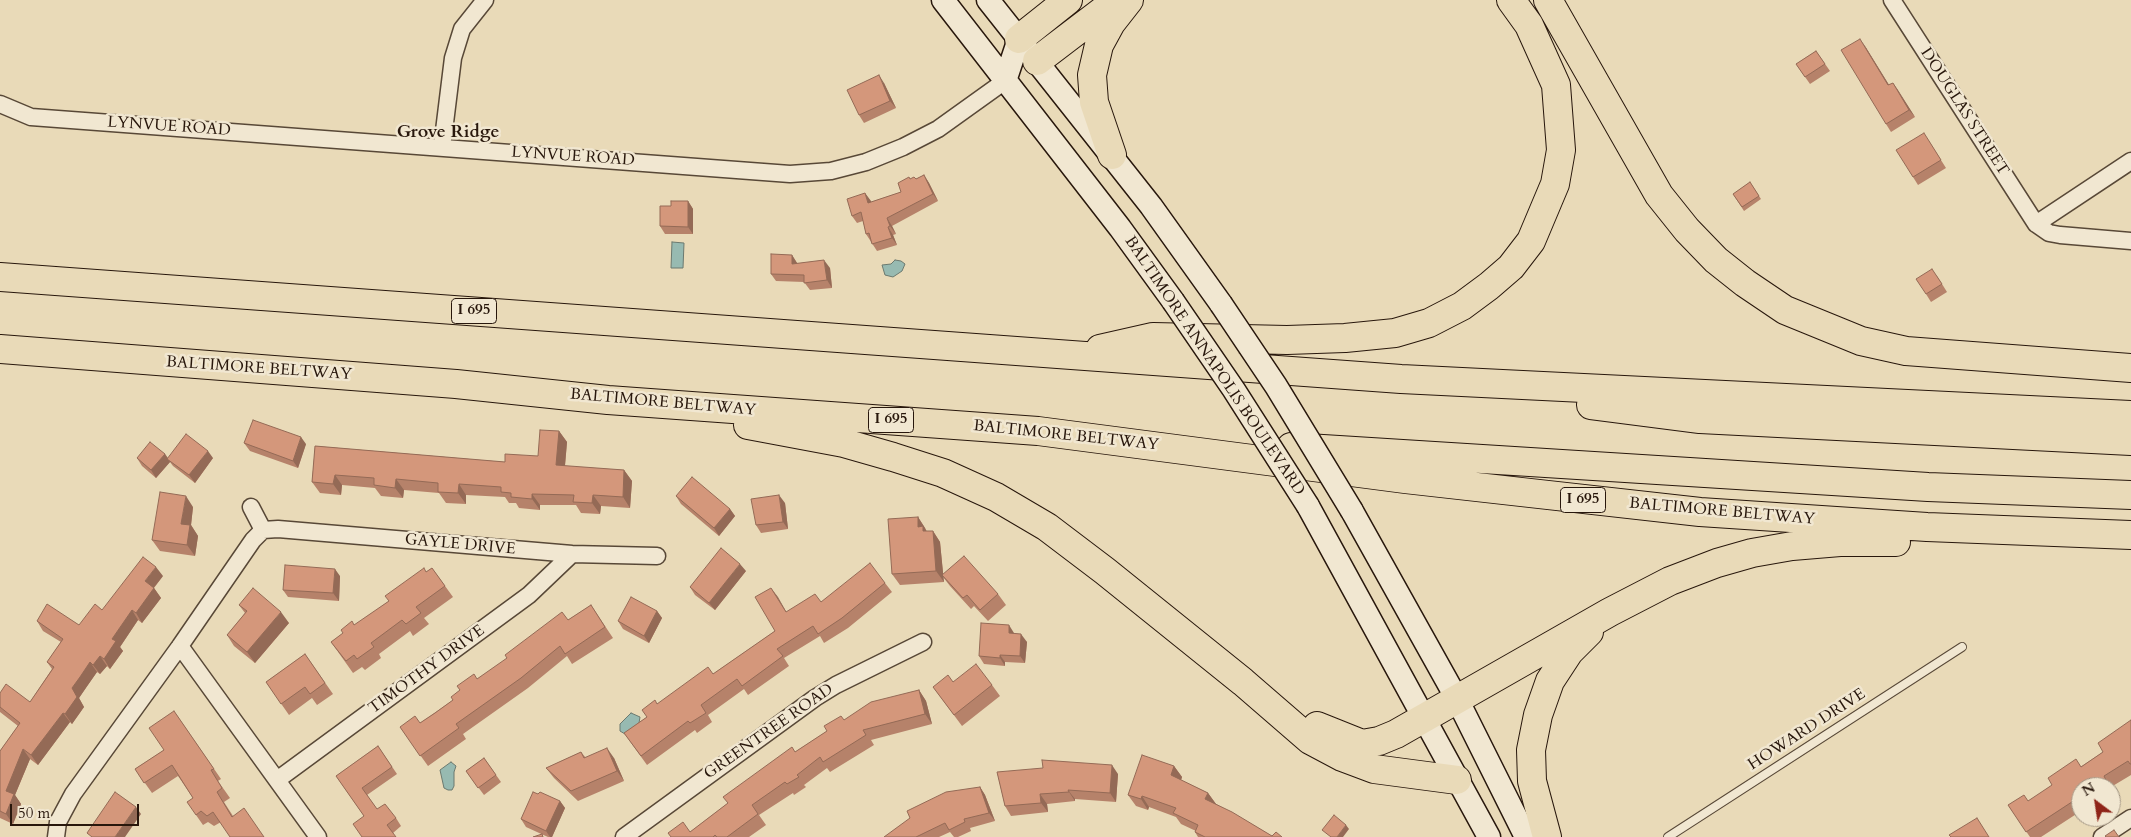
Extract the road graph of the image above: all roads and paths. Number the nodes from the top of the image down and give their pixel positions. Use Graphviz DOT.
graph roads {
  1 [pos="485,0"];
  2 [pos="943,0"];
  3 [pos="988,0"];
  4 [pos="1068,0"];
  5 [pos="1117,0"];
  6 [pos="1129,0"];
  7 [pos="1511,0"];
  8 [pos="1548,0"];
  9 [pos="1892,0"];
  10 [pos="1019,39"];
  11 [pos="1037,61"];
  12 [pos="1005,81"];
  13 [pos="0,104"];
  14 [pos="442,147"];
  15 [pos="1112,155"];
  16 [pos="2131,161"];
  17 [pos="2036,224"];
  18 [pos="2131,241"];
  19 [pos="0,277"];
  20 [pos="0,349"];
  21 [pos="1070,356"];
  22 [pos="2131,368"];
  23 [pos="1401,379"];
  24 [pos="608,400"];
  25 [pos="2131,415"];
  26 [pos="1038,431"];
  27 [pos="2131,441"];
  28 [pos="2131,495"];
  29 [pos="251,507"];
  30 [pos="263,530"];
  31 [pos="2131,536"];
  32 [pos="572,554"];
  33 [pos="657,556"];
  34 [pos="1610,612"];
  35 [pos="924,642"];
  36 [pos="180,646"];
  37 [pos="1962,647"];
  38 [pos="1243,682"];
  39 [pos="1457,699"];
  40 [pos="1425,717"];
  41 [pos="278,780"];
  42 [pos="1457,780"];
  43 [pos="2131,818"];
  44 [pos="56,837"];
  45 [pos="318,837"];
  46 [pos="624,837"];
  47 [pos="1489,837"];
  48 [pos="1526,837"];
  49 [pos="1547,837"];
  50 [pos="1668,837"];
  51 [pos="2102,837"];
  1 -- 14 [label="street"];
  2 -- 12 [label="main road, BALTIMORE ANNAPOLIS BOULEVARD"];
  3 -- 10 [label="main road"];
  4 -- 10 [label="highway"];
  5 -- 11 [label="highway"];
  6 -- 15 [label="highway"];
  7 -- 21 [label="highway"];
  8 -- 22 [label="highway"];
  9 -- 17 [label="street, DOUGLAS STREET"];
  10 -- 11 [label="main road"];
  10 -- 12 [label="main road"];
  11 -- 12 [label="main road"];
  11 -- 15 [label="main road"];
  12 -- 14 [label="street, LYNVUE ROAD"];
  12 -- 40 [label="main road, BALTIMORE ANNAPOLIS BOULEVARD, bridge"];
  13 -- 14 [label="street, LYNVUE ROAD"];
  15 -- 39 [label="main road, bridge"];
  16 -- 17 [label="street"];
  17 -- 18 [label="street"];
  19 -- 21 [label="highway, I 695"];
  20 -- 24 [label="highway, BALTIMORE BELTWAY / I 695"];
  21 -- 23 [label="highway, I 695"];
  23 -- 25 [label="highway, I 695"];
  23 -- 27 [label="highway"];
  24 -- 26 [label="highway, BALTIMORE BELTWAY / I 695"];
  24 -- 38 [label="highway"];
  26 -- 28 [label="highway"];
  26 -- 31 [label="highway, BALTIMORE BELTWAY / I 695"];
  29 -- 30 [label="street"];
  30 -- 32 [label="street, GAYLE DRIVE"];
  30 -- 36 [label="street"];
  31 -- 34 [label="highway"];
  32 -- 33 [label="street, GAYLE DRIVE"];
  32 -- 41 [label="street, TIMOTHY DRIVE"];
  34 -- 39 [label="highway"];
  34 -- 49 [label="highway"];
  35 -- 46 [label="street, GREENTREE ROAD"];
  36 -- 41 [label="street"];
  36 -- 44 [label="street"];
  37 -- 50 [label="lane, HOWARD DRIVE"];
  38 -- 40 [label="highway"];
  38 -- 42 [label="highway"];
  39 -- 40 [label="highway"];
  39 -- 48 [label="main road"];
  40 -- 42 [label="main road, BALTIMORE ANNAPOLIS BOULEVARD"];
  41 -- 45 [label="street"];
  42 -- 47 [label="main road, BALTIMORE ANNAPOLIS BOULEVARD"];
  43 -- 51 [label="street"];
}
